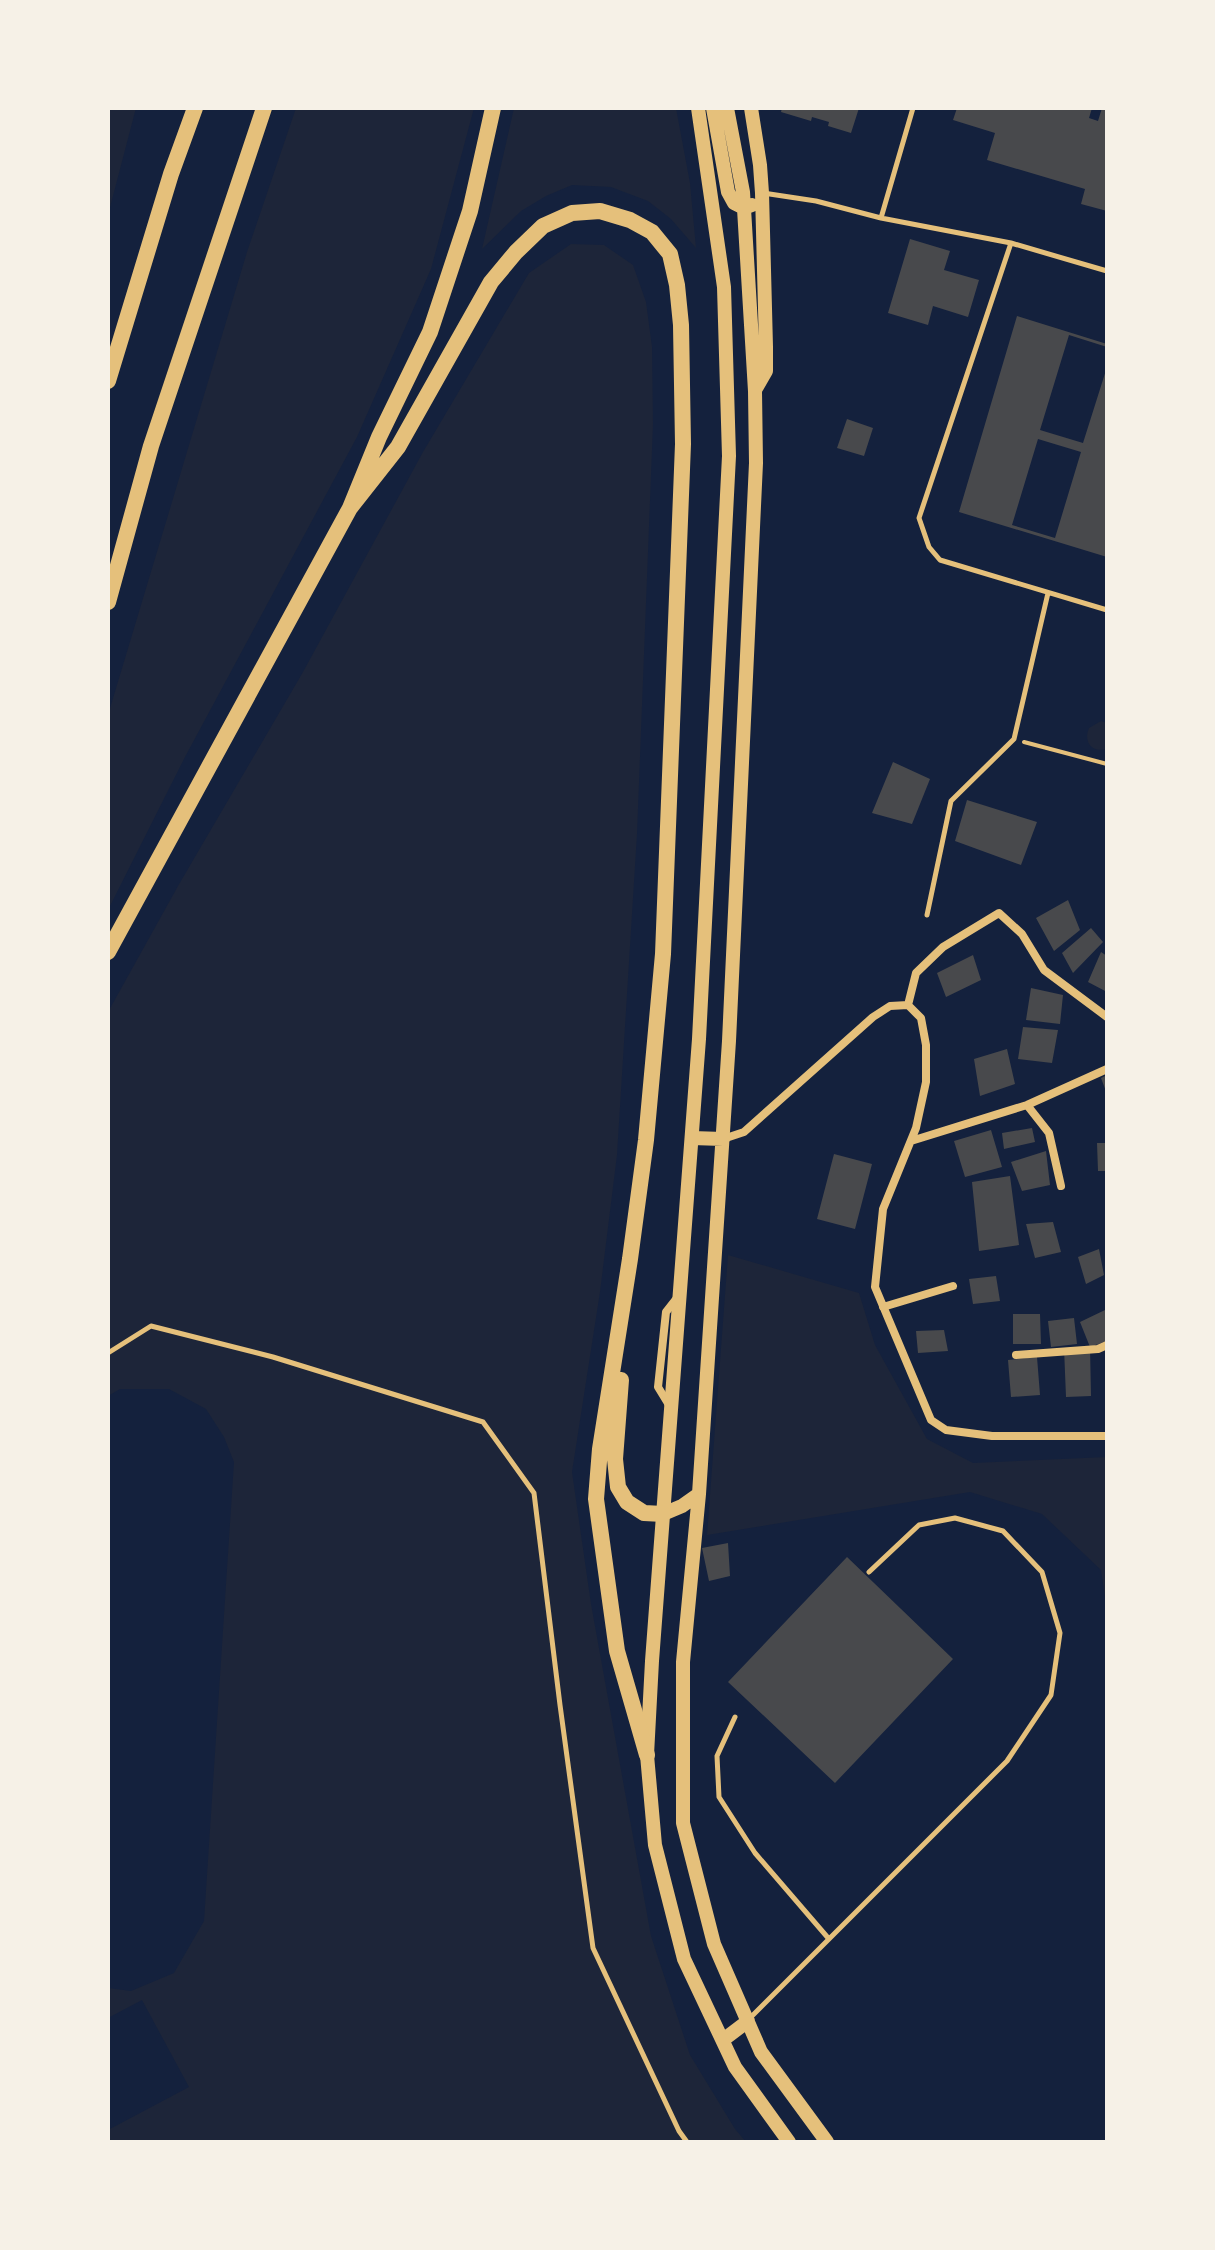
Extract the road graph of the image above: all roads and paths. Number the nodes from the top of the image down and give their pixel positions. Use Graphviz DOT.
graph roads {
  1 [pos="183,108"];
  2 [pos="195,108"];
  3 [pos="264,108"];
  4 [pos="493,108"];
  5 [pos="698,108"];
  6 [pos="713,108"];
  7 [pos="727,108"];
  8 [pos="751,108"];
  9 [pos="913,108"];
  10 [pos="171,174"];
  11 [pos="762,193"];
  12 [pos="744,208"];
  13 [pos="881,218"];
  14 [pos="1011,243"];
  15 [pos="1107,271"];
  16 [pos="108,381"];
  17 [pos="755,391"];
  18 [pos="350,508"];
  19 [pos="1048,593"];
  20 [pos="108,602"];
  21 [pos="1107,610"];
  22 [pos="1014,739"];
  23 [pos="1107,764"];
  24 [pos="927,915"];
  25 [pos="108,952"];
  26 [pos="908,1005"];
  27 [pos="1107,1017"];
  28 [pos="1107,1069"];
  29 [pos="1027,1105"];
  30 [pos="692,1138"];
  31 [pos="723,1139"];
  32 [pos="911,1141"];
  33 [pos="1061,1186"];
  34 [pos="630,1259"];
  35 [pos="953,1286"];
  36 [pos="883,1307"];
  37 [pos="1107,1345"];
  38 [pos="108,1353"];
  39 [pos="1016,1355"];
  40 [pos="1107,1436"];
  41 [pos="699,1494"];
  42 [pos="663,1514"];
  43 [pos="869,1572"];
  44 [pos="735,1717"];
  45 [pos="647,1755"];
  46 [pos="829,1939"];
  47 [pos="748,2021"];
  48 [pos="723,2040"];
  49 [pos="687,2142"];
  50 [pos="789,2142"];
  51 [pos="827,2142"];
  1 -- 10 [label="highway"];
  2 -- 10 [label="highway"];
  3 -- 20 [label="highway"];
  4 -- 18 [label="highway"];
  5 -- 30 [label="main road"];
  6 -- 12 [label="main road"];
  7 -- 12 [label="main road"];
  8 -- 11 [label="main road"];
  9 -- 13 [label="lane"];
  10 -- 16 [label="highway"];
  11 -- 12 [label="main road"];
  11 -- 13 [label="lane"];
  11 -- 17 [label="main road"];
  12 -- 17 [label="main road"];
  13 -- 14 [label="lane"];
  14 -- 15 [label="lane"];
  14 -- 19 [label="lane"];
  17 -- 31 [label="main road"];
  18 -- 25 [label="highway"];
  18 -- 34 [label="highway"];
  19 -- 21 [label="lane"];
  19 -- 22 [label="lane"];
  22 -- 23 [label="path"];
  22 -- 24 [label="lane"];
  26 -- 27 [label="street"];
  26 -- 31 [label="street"];
  26 -- 32 [label="street"];
  28 -- 29 [label="street"];
  29 -- 32 [label="street"];
  29 -- 33 [label="street"];
  30 -- 31 [label="main road"];
  30 -- 42 [label="main road"];
  31 -- 41 [label="main road"];
  32 -- 36 [label="street"];
  34 -- 42 [label="highway"];
  34 -- 45 [label="highway"];
  35 -- 36 [label="street"];
  36 -- 40 [label="street"];
  37 -- 39 [label="street"];
  38 -- 49 [label="lane"];
  41 -- 42 [label="main road"];
  41 -- 47 [label="main road"];
  42 -- 45 [label="main road"];
  43 -- 46 [label="lane"];
  44 -- 46 [label="lane"];
  45 -- 48 [label="main road"];
  46 -- 47 [label="lane"];
  47 -- 48 [label="main road"];
  47 -- 51 [label="main road"];
  48 -- 50 [label="main road"];
}
